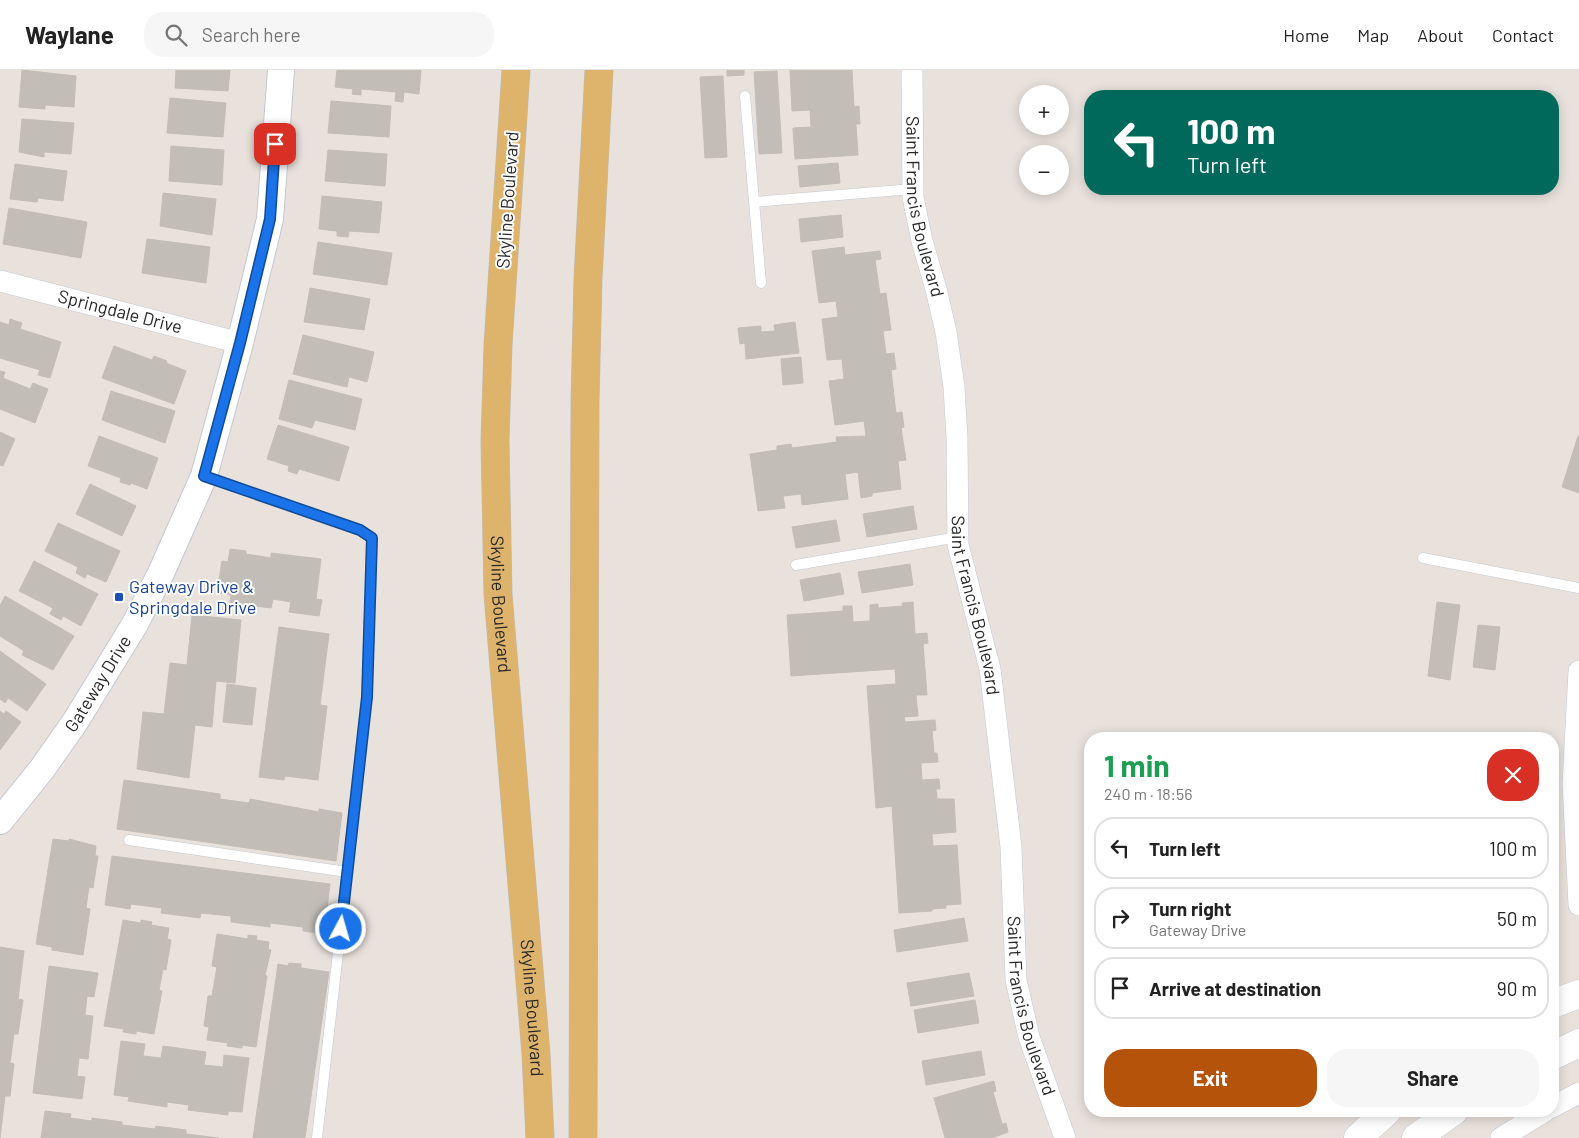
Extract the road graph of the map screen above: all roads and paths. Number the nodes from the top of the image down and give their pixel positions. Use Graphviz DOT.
graph roads {
  1 [pos="281,70"];
  2 [pos="516,70"];
  3 [pos="599,70"];
  4 [pos="912,70"];
  5 [pos="745,96"];
  6 [pos="913,190"];
  7 [pos="754,202"];
  8 [pos="0,281"];
  9 [pos="761,283"];
  10 [pos="240,343"];
  11 [pos="204,476"];
  12 [pos="958,537"];
  13 [pos="1423,558"];
  14 [pos="796,565"];
  15 [pos="1579,588"];
  16 [pos="1579,671"];
  17 [pos="0,821"];
  18 [pos="129,840"];
  19 [pos="347,872"];
  20 [pos="1579,905"];
  21 [pos="1579,994"];
  22 [pos="1559,1001"];
  23 [pos="1579,1043"];
  24 [pos="1559,1053"];
  25 [pos="1579,1093"];
  26 [pos="1559,1103"];
  27 [pos="1381,1117"];
  28 [pos="1446,1117"];
  29 [pos="1535,1117"];
  30 [pos="317,1138"];
  31 [pos="540,1138"];
  32 [pos="583,1138"];
  33 [pos="1065,1138"];
  34 [pos="1358,1138"];
  35 [pos="1416,1138"];
  36 [pos="1502,1138"];
  1 -- 10 [label="street, Gateway Drive"];
  2 -- 31 [label="main road, Skyline Boulevard"];
  3 -- 32 [label="main road"];
  4 -- 6 [label="street, Saint Francis Boulevard"];
  5 -- 7 [label="lane"];
  6 -- 7 [label="lane"];
  6 -- 12 [label="street, Saint Francis Boulevard"];
  7 -- 9 [label="lane"];
  8 -- 10 [label="street, Springdale Drive"];
  10 -- 11 [label="street, Gateway Drive"];
  11 -- 17 [label="street, Gateway Drive"];
  11 -- 19 [label="lane"];
  12 -- 14 [label="lane"];
  12 -- 33 [label="street, Saint Francis Boulevard"];
  13 -- 15 [label="lane"];
  16 -- 20 [label="street"];
  18 -- 19 [label="lane"];
  19 -- 30 [label="lane"];
  21 -- 22 [label="main road"];
  23 -- 24 [label="main road"];
  25 -- 26 [label="street"];
  27 -- 34 [label="main road"];
  28 -- 35 [label="main road"];
  29 -- 36 [label="street"];
}
